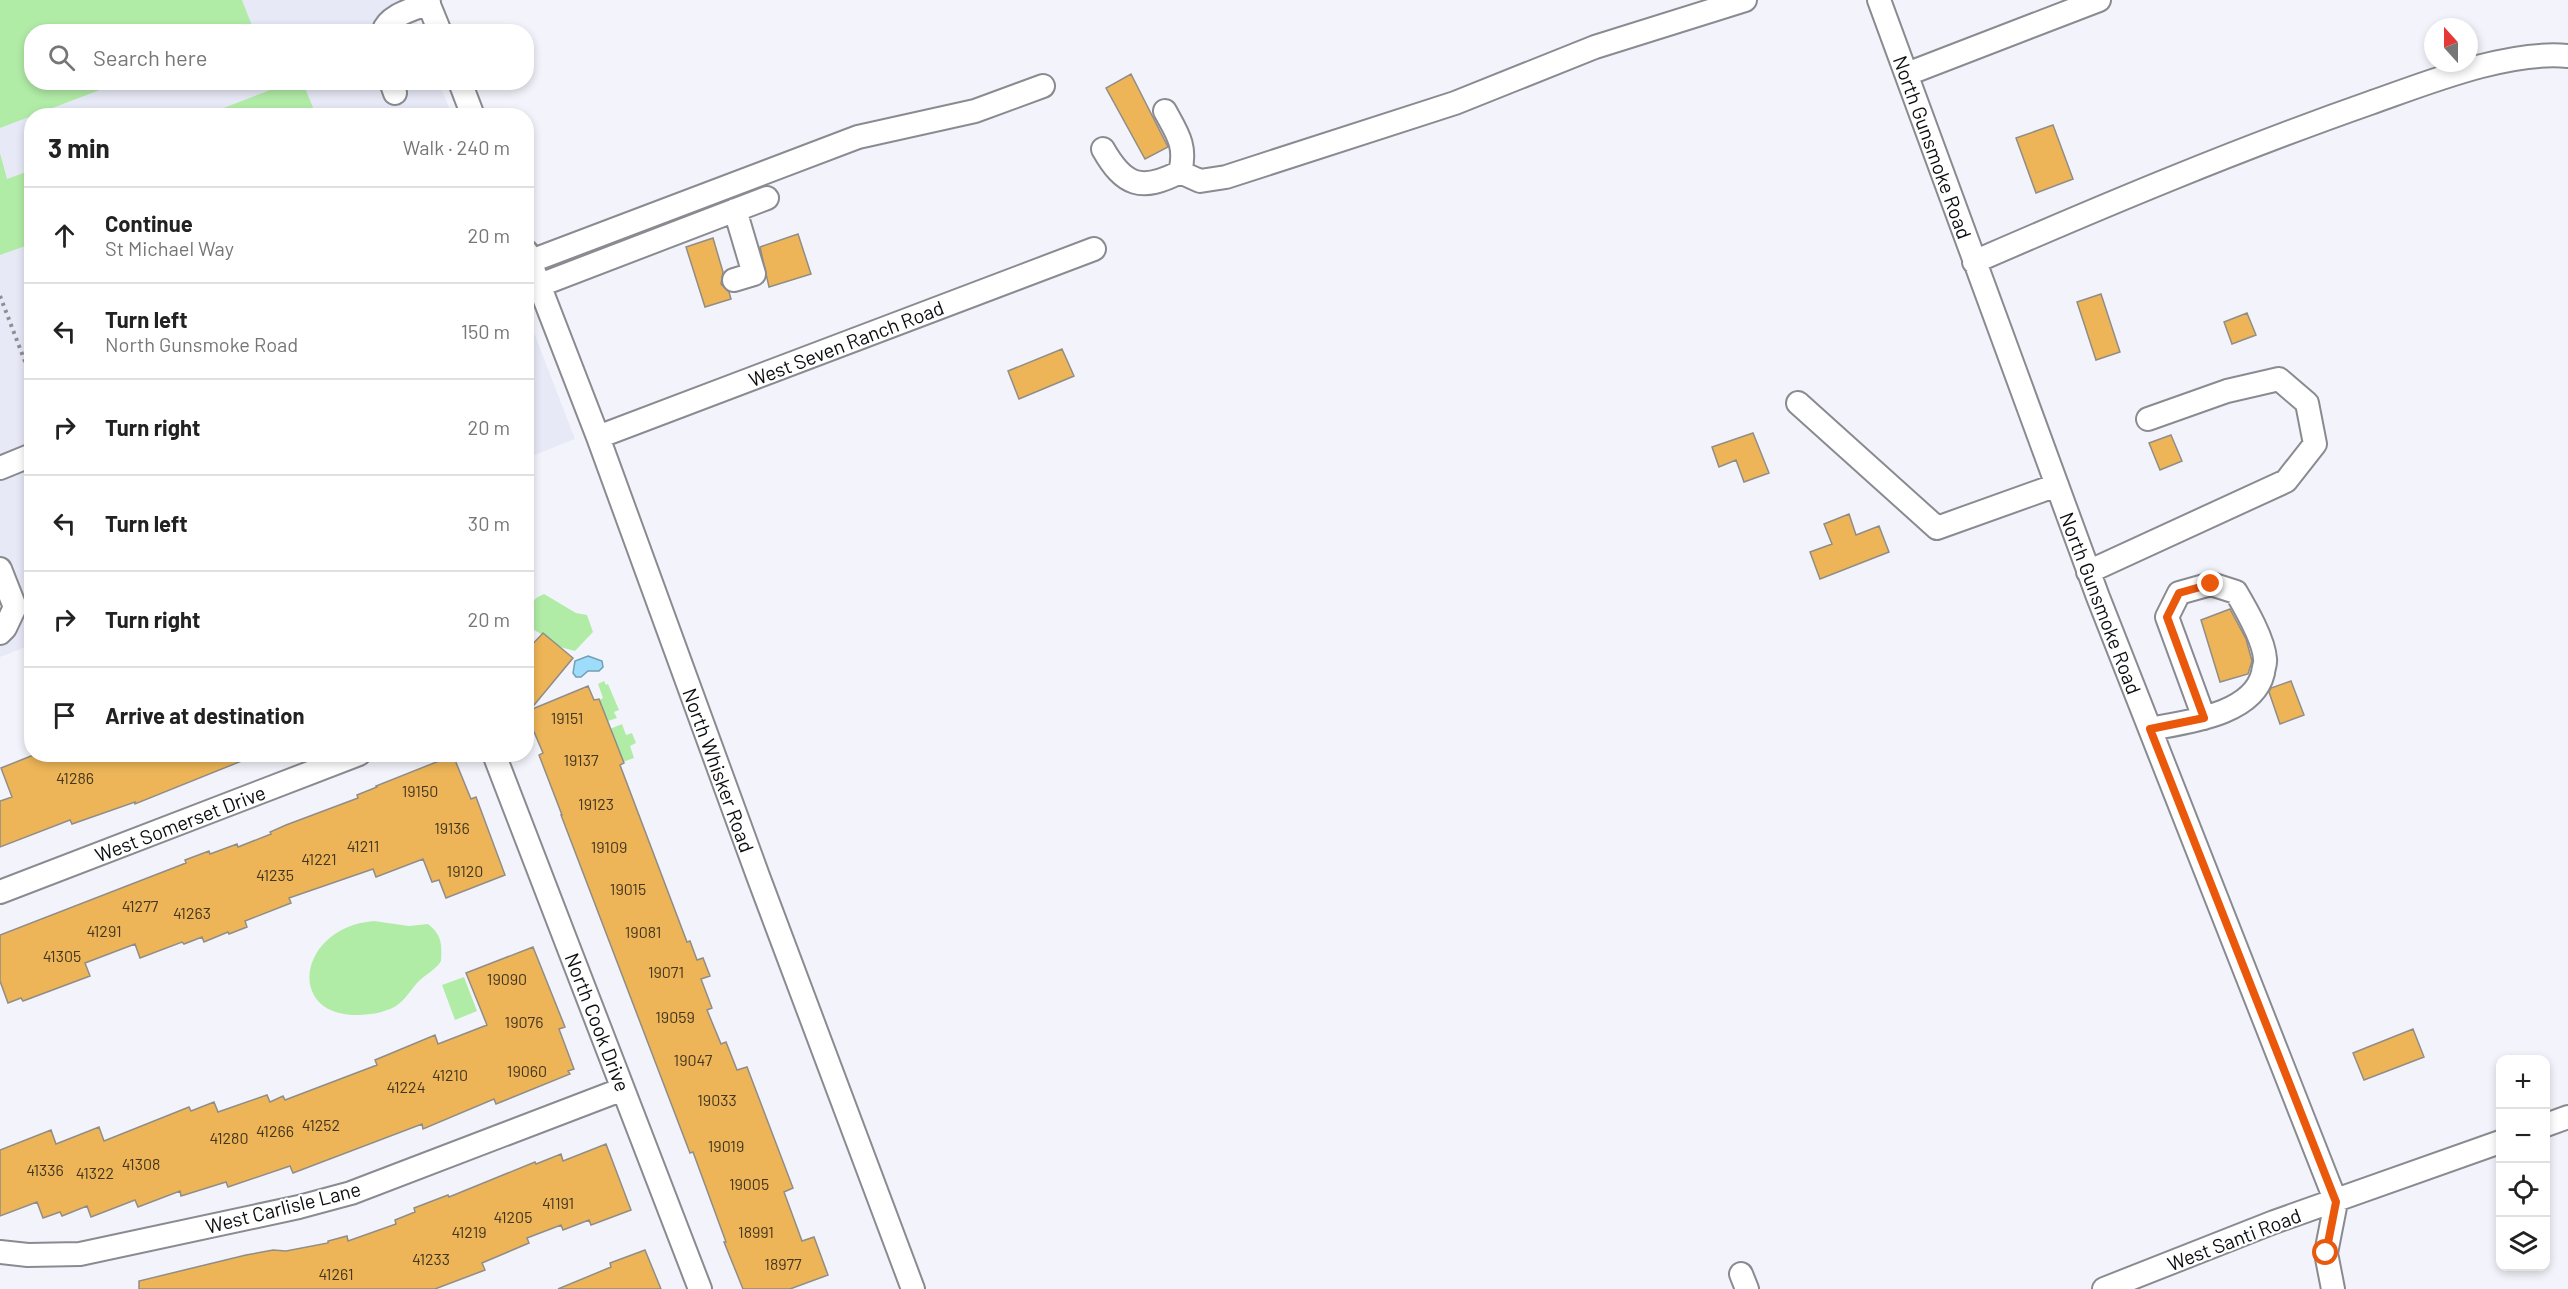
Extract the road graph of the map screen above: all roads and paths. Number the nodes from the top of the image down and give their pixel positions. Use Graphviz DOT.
graph roads {
  1 [pos="1745,0"];
  2 [pos="1879,0"];
  3 [pos="2099,0"];
  4 [pos="428,2"];
  5 [pos="388,24"];
  6 [pos="437,24"];
  7 [pos="2568,56"];
  8 [pos="1906,74"];
  9 [pos="1043,86"];
  10 [pos="463,90"];
  11 [pos="470,108"];
  12 [pos="1165,111"];
  13 [pos="1103,149"];
  14 [pos="1180,172"];
  15 [pos="767,198"];
  16 [pos="735,210"];
  17 [pos="1094,249"];
  18 [pos="534,254"];
  19 [pos="1974,262"];
  20 [pos="534,269"];
  21 [pos="734,280"];
  22 [pos="540,285"];
  23 [pos="0,296"];
  24 [pos="24,359"];
  25 [pos="1798,403"];
  26 [pos="2148,419"];
  27 [pos="598,437"];
  28 [pos="24,458"];
  29 [pos="0,468"];
  30 [pos="2057,485"];
  31 [pos="0,569"];
  32 [pos="2088,572"];
  33 [pos="0,633"];
  34 [pos="2204,718"];
  35 [pos="2150,729"];
  36 [pos="338,762"];
  37 [pos="497,762"];
  38 [pos="0,892"];
  39 [pos="623,1089"];
  40 [pos="2568,1117"];
  41 [pos="2550,1124"];
  42 [pos="2496,1143"];
  43 [pos="2336,1202"];
  44 [pos="0,1252"];
  45 [pos="700,1289"];
  46 [pos="913,1289"];
  47 [pos="2104,1289"];
  48 [pos="2333,1289"];
  1 -- 14 [label="street"];
  2 -- 8 [label="street, North Gunsmoke Road"];
  3 -- 8 [label="street"];
  4 -- 5 [label="street"];
  4 -- 6 [label="street"];
  7 -- 19 [label="street"];
  8 -- 19 [label="street, North Gunsmoke Road"];
  9 -- 18 [label="street"];
  10 -- 11 [label="street"];
  12 -- 14 [label="street"];
  13 -- 14 [label="street"];
  15 -- 16 [label="street"];
  16 -- 21 [label="street"];
  16 -- 22 [label="street"];
  17 -- 27 [label="street, West Seven Ranch Road"];
  19 -- 30 [label="street, North Gunsmoke Road"];
  20 -- 22 [label="street, North Whisker Road"];
  22 -- 27 [label="street, North Whisker Road"];
  23 -- 24 [label="path"];
  25 -- 30 [label="street"];
  26 -- 32 [label="street"];
  27 -- 46 [label="street, North Whisker Road"];
  28 -- 29 [label="street"];
  30 -- 32 [label="street, North Gunsmoke Road"];
  31 -- 33 [label="street"];
  32 -- 35 [label="street, North Gunsmoke Road"];
  34 -- 34 [label="street"];
  34 -- 35 [label="street"];
  35 -- 43 [label="street, North Gunsmoke Road"];
  36 -- 38 [label="street, West Somerset Drive"];
  37 -- 39 [label="street, North Cook Drive"];
  39 -- 44 [label="street, West Carlisle Lane"];
  39 -- 45 [label="street, North Cook Drive"];
  40 -- 41 [label="street"];
  42 -- 43 [label="street, West Santi Road"];
  43 -- 47 [label="street, West Santi Road"];
  43 -- 48 [label="street"];
}
